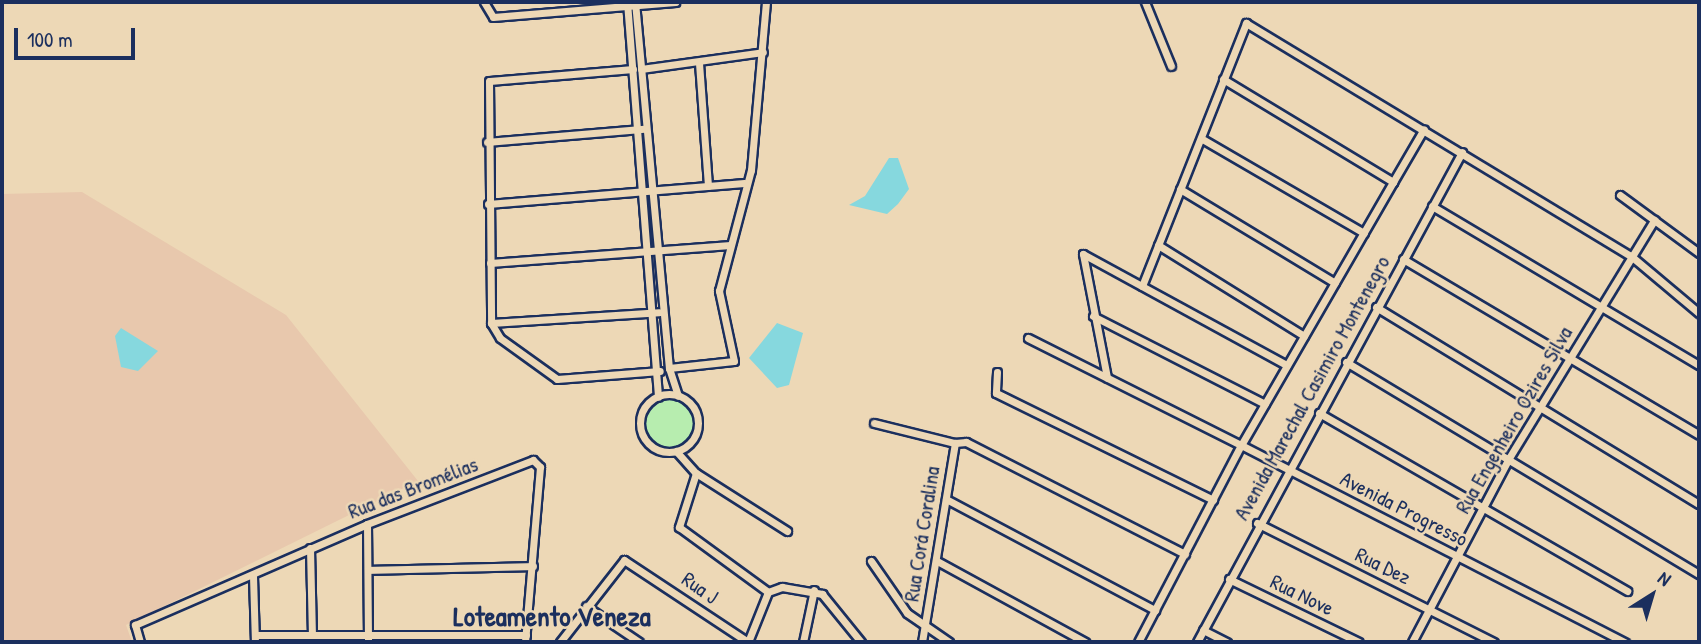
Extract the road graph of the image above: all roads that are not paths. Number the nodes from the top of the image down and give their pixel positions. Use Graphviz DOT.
graph roads {
  1 [pos="484,2"];
  2 [pos="675,2"];
  3 [pos="766,2"];
  4 [pos="1145,2"];
  5 [pos="631,4"];
  6 [pos="763,52"];
  7 [pos="699,63"];
  8 [pos="1171,66"];
  9 [pos="637,69"];
  10 [pos="1223,79"];
  11 [pos="643,129"];
  12 [pos="1424,129"];
  13 [pos="1205,140"];
  14 [pos="487,142"];
  15 [pos="1462,152"];
  16 [pos="1393,182"];
  17 [pos="744,183"];
  18 [pos="708,186"];
  19 [pos="1180,190"];
  20 [pos="648,191"];
  21 [pos="1620,195"];
  22 [pos="488,204"];
  23 [pos="1432,206"];
  24 [pos="1654,219"];
  25 [pos="1364,233"];
  26 [pos="730,245"];
  27 [pos="1158,245"];
  28 [pos="654,251"];
  29 [pos="1699,253"];
  30 [pos="1631,256"];
  31 [pos="1403,259"];
  32 [pos="490,263"];
  33 [pos="1335,283"];
  34 [pos="1142,286"];
  35 [pos="1601,305"];
  36 [pos="1376,307"];
  37 [pos="659,312"];
  38 [pos="1699,313"];
  39 [pos="1093,316"];
  40 [pos="491,324"];
  41 [pos="1304,336"];
  42 [pos="1028,338"];
  43 [pos="1571,358"];
  44 [pos="1346,362"];
  45 [pos="1287,365"];
  46 [pos="1699,365"];
  47 [pos="669,368"];
  48 [pos="660,370"];
  49 [pos="997,372"];
  50 [pos="1107,378"];
  51 [pos="678,396"];
  52 [pos="658,397"];
  53 [pos="1265,404"];
  54 [pos="1539,408"];
  55 [pos="1319,413"];
  56 [pos="874,424"];
  57 [pos="1699,435"];
  58 [pos="955,443"];
  59 [pos="1241,445"];
  60 [pos="676,451"];
  61 [pos="1509,458"];
  62 [pos="1287,468"];
  63 [pos="696,472"];
  64 [pos="946,499"];
  65 [pos="1213,500"];
  66 [pos="1699,504"];
  67 [pos="1483,506"];
  68 [pos="1257,523"];
  69 [pos="368,524"];
  70 [pos="787,531"];
  71 [pos="310,548"];
  72 [pos="1185,554"];
  73 [pos="1457,556"];
  74 [pos="871,561"];
  75 [pos="937,561"];
  76 [pos="533,566"];
  77 [pos="368,570"];
  78 [pos="1699,574"];
  79 [pos="253,576"];
  80 [pos="1230,579"];
  81 [pos="814,590"];
  82 [pos="768,592"];
  83 [pos="1627,592"];
  84 [pos="586,606"];
  85 [pos="1430,609"];
  86 [pos="1155,610"];
  87 [pos="924,630"];
  88 [pos="1203,630"];
  89 [pos="851,631"];
  90 [pos="312,634"];
  91 [pos="255,638"];
  92 [pos="368,639"];
  93 [pos="526,639"];
  94 [pos="140,642"];
  95 [pos="560,642"];
  96 [pos="639,642"];
  97 [pos="748,642"];
  98 [pos="803,642"];
  99 [pos="851,642"];
  100 [pos="861,642"];
  101 [pos="922,642"];
  102 [pos="949,642"];
  103 [pos="1085,642"];
  104 [pos="1139,642"];
  105 [pos="1196,642"];
  106 [pos="1227,642"];
  107 [pos="1359,642"];
  108 [pos="1412,642"];
  109 [pos="1494,642"];
  110 [pos="1625,642"];
  1 -- 5 [label="street"];
  2 -- 5 [label="street"];
  3 -- 6 [label="street"];
  4 -- 8 [label="street"];
  5 -- 9 [label="street"];
  6 -- 7 [label="street"];
  6 -- 17 [label="street"];
  7 -- 9 [label="street"];
  7 -- 18 [label="street"];
  9 -- 11 [label="street"];
  9 -- 14 [label="street"];
  10 -- 12 [label="street"];
  10 -- 13 [label="street"];
  10 -- 16 [label="street"];
  11 -- 14 [label="street"];
  11 -- 20 [label="street"];
  12 -- 15 [label="street"];
  12 -- 16 [label="street"];
  13 -- 19 [label="street"];
  13 -- 25 [label="street"];
  14 -- 22 [label="street"];
  15 -- 23 [label="street, Avenida Marechal Casimiro Montenegro"];
  15 -- 30 [label="street"];
  16 -- 25 [label="street"];
  17 -- 18 [label="street"];
  17 -- 26 [label="street"];
  18 -- 20 [label="street"];
  19 -- 27 [label="street"];
  19 -- 33 [label="street"];
  20 -- 22 [label="street"];
  20 -- 28 [label="street"];
  21 -- 24 [label="street"];
  22 -- 32 [label="street"];
  23 -- 31 [label="street, Avenida Marechal Casimiro Montenegro"];
  23 -- 35 [label="street"];
  24 -- 29 [label="street"];
  24 -- 30 [label="street, Rua Engenheiro Ozires Silva"];
  25 -- 33 [label="street"];
  26 -- 28 [label="street"];
  26 -- 47 [label="street"];
  27 -- 34 [label="street"];
  27 -- 41 [label="street"];
  28 -- 32 [label="street"];
  28 -- 37 [label="street"];
  30 -- 35 [label="street, Rua Engenheiro Ozires Silva"];
  30 -- 38 [label="street"];
  31 -- 36 [label="street, Avenida Marechal Casimiro Montenegro"];
  31 -- 43 [label="street"];
  32 -- 40 [label="street"];
  33 -- 41 [label="street"];
  34 -- 39 [label="street"];
  34 -- 45 [label="street"];
  35 -- 43 [label="street, Rua Engenheiro Ozires Silva"];
  35 -- 46 [label="street"];
  36 -- 44 [label="street, Avenida Marechal Casimiro Montenegro"];
  36 -- 54 [label="street"];
  37 -- 40 [label="street"];
  37 -- 47 [label="street"];
  37 -- 48 [label="street"];
  39 -- 50 [label="street"];
  39 -- 53 [label="street"];
  40 -- 48 [label="street"];
  41 -- 45 [label="street"];
  42 -- 50 [label="street, Avenida Progresso"];
  43 -- 54 [label="street, Rua Engenheiro Ozires Silva"];
  43 -- 57 [label="street"];
  44 -- 55 [label="street, Avenida Marechal Casimiro Montenegro"];
  44 -- 61 [label="street"];
  45 -- 53 [label="street"];
  47 -- 51 [label="street"];
  48 -- 52 [label="street"];
  49 -- 65 [label="street"];
  50 -- 59 [label="street, Avenida Progresso"];
  51 -- 52 [label="street"];
  51 -- 60 [label="street"];
  52 -- 60 [label="street"];
  53 -- 59 [label="street"];
  54 -- 61 [label="street, Rua Engenheiro Ozires Silva"];
  54 -- 66 [label="street"];
  55 -- 62 [label="street, Avenida Marechal Casimiro Montenegro"];
  55 -- 67 [label="street"];
  56 -- 58 [label="street"];
  58 -- 64 [label="street, Rua Corá Coralina"];
  58 -- 72 [label="street, Rua Corá Coralina"];
  59 -- 62 [label="street, Avenida Progresso"];
  59 -- 65 [label="street"];
  60 -- 63 [label="street"];
  61 -- 67 [label="street, Rua Engenheiro Ozires Silva"];
  61 -- 78 [label="street"];
  62 -- 68 [label="street, Avenida Marechal Casimiro Montenegro"];
  62 -- 73 [label="street, Avenida Progresso"];
  63 -- 70 [label="street"];
  63 -- 82 [label="street"];
  64 -- 75 [label="street, Rua Corá Coralina"];
  64 -- 86 [label="street"];
  65 -- 72 [label="street"];
  67 -- 73 [label="street, Rua Engenheiro Ozires Silva"];
  67 -- 83 [label="street"];
  68 -- 80 [label="street, Avenida Marechal Casimiro Montenegro"];
  68 -- 85 [label="street, Rua Dez"];
  69 -- 71 [label="street, Rua das Bromélias"];
  69 -- 76 [label="street, Rua das Bromélias"];
  69 -- 77 [label="street"];
  71 -- 79 [label="street, Rua das Bromélias"];
  71 -- 90 [label="street"];
  72 -- 86 [label="street"];
  73 -- 85 [label="street, Rua Engenheiro Ozires Silva"];
  73 -- 110 [label="street, Avenida Progresso"];
  74 -- 87 [label="street"];
  75 -- 87 [label="street, Rua Corá Coralina"];
  75 -- 103 [label="street"];
  76 -- 77 [label="street"];
  76 -- 93 [label="street, Rua das Bromélias"];
  77 -- 92 [label="street"];
  79 -- 91 [label="street"];
  79 -- 94 [label="street, Rua das Bromélias"];
  80 -- 88 [label="street, Avenida Marechal Casimiro Montenegro"];
  80 -- 107 [label="street, Rua Nove"];
  81 -- 82 [label="street"];
  81 -- 89 [label="street"];
  81 -- 98 [label="street"];
  82 -- 97 [label="street"];
  84 -- 95 [label="street"];
  84 -- 96 [label="street"];
  84 -- 97 [label="street, Rua J"];
  85 -- 108 [label="street, Rua Engenheiro Ozires Silva"];
  85 -- 109 [label="street, Rua Dez"];
  86 -- 104 [label="street"];
  87 -- 101 [label="street, Rua Corá Coralina"];
  87 -- 102 [label="street"];
  88 -- 105 [label="street, Avenida Marechal Casimiro Montenegro"];
  88 -- 106 [label="street"];
  89 -- 99 [label="street"];
  89 -- 100 [label="street"];
  90 -- 91 [label="street"];
  90 -- 92 [label="street"];
  92 -- 93 [label="street"];
}
